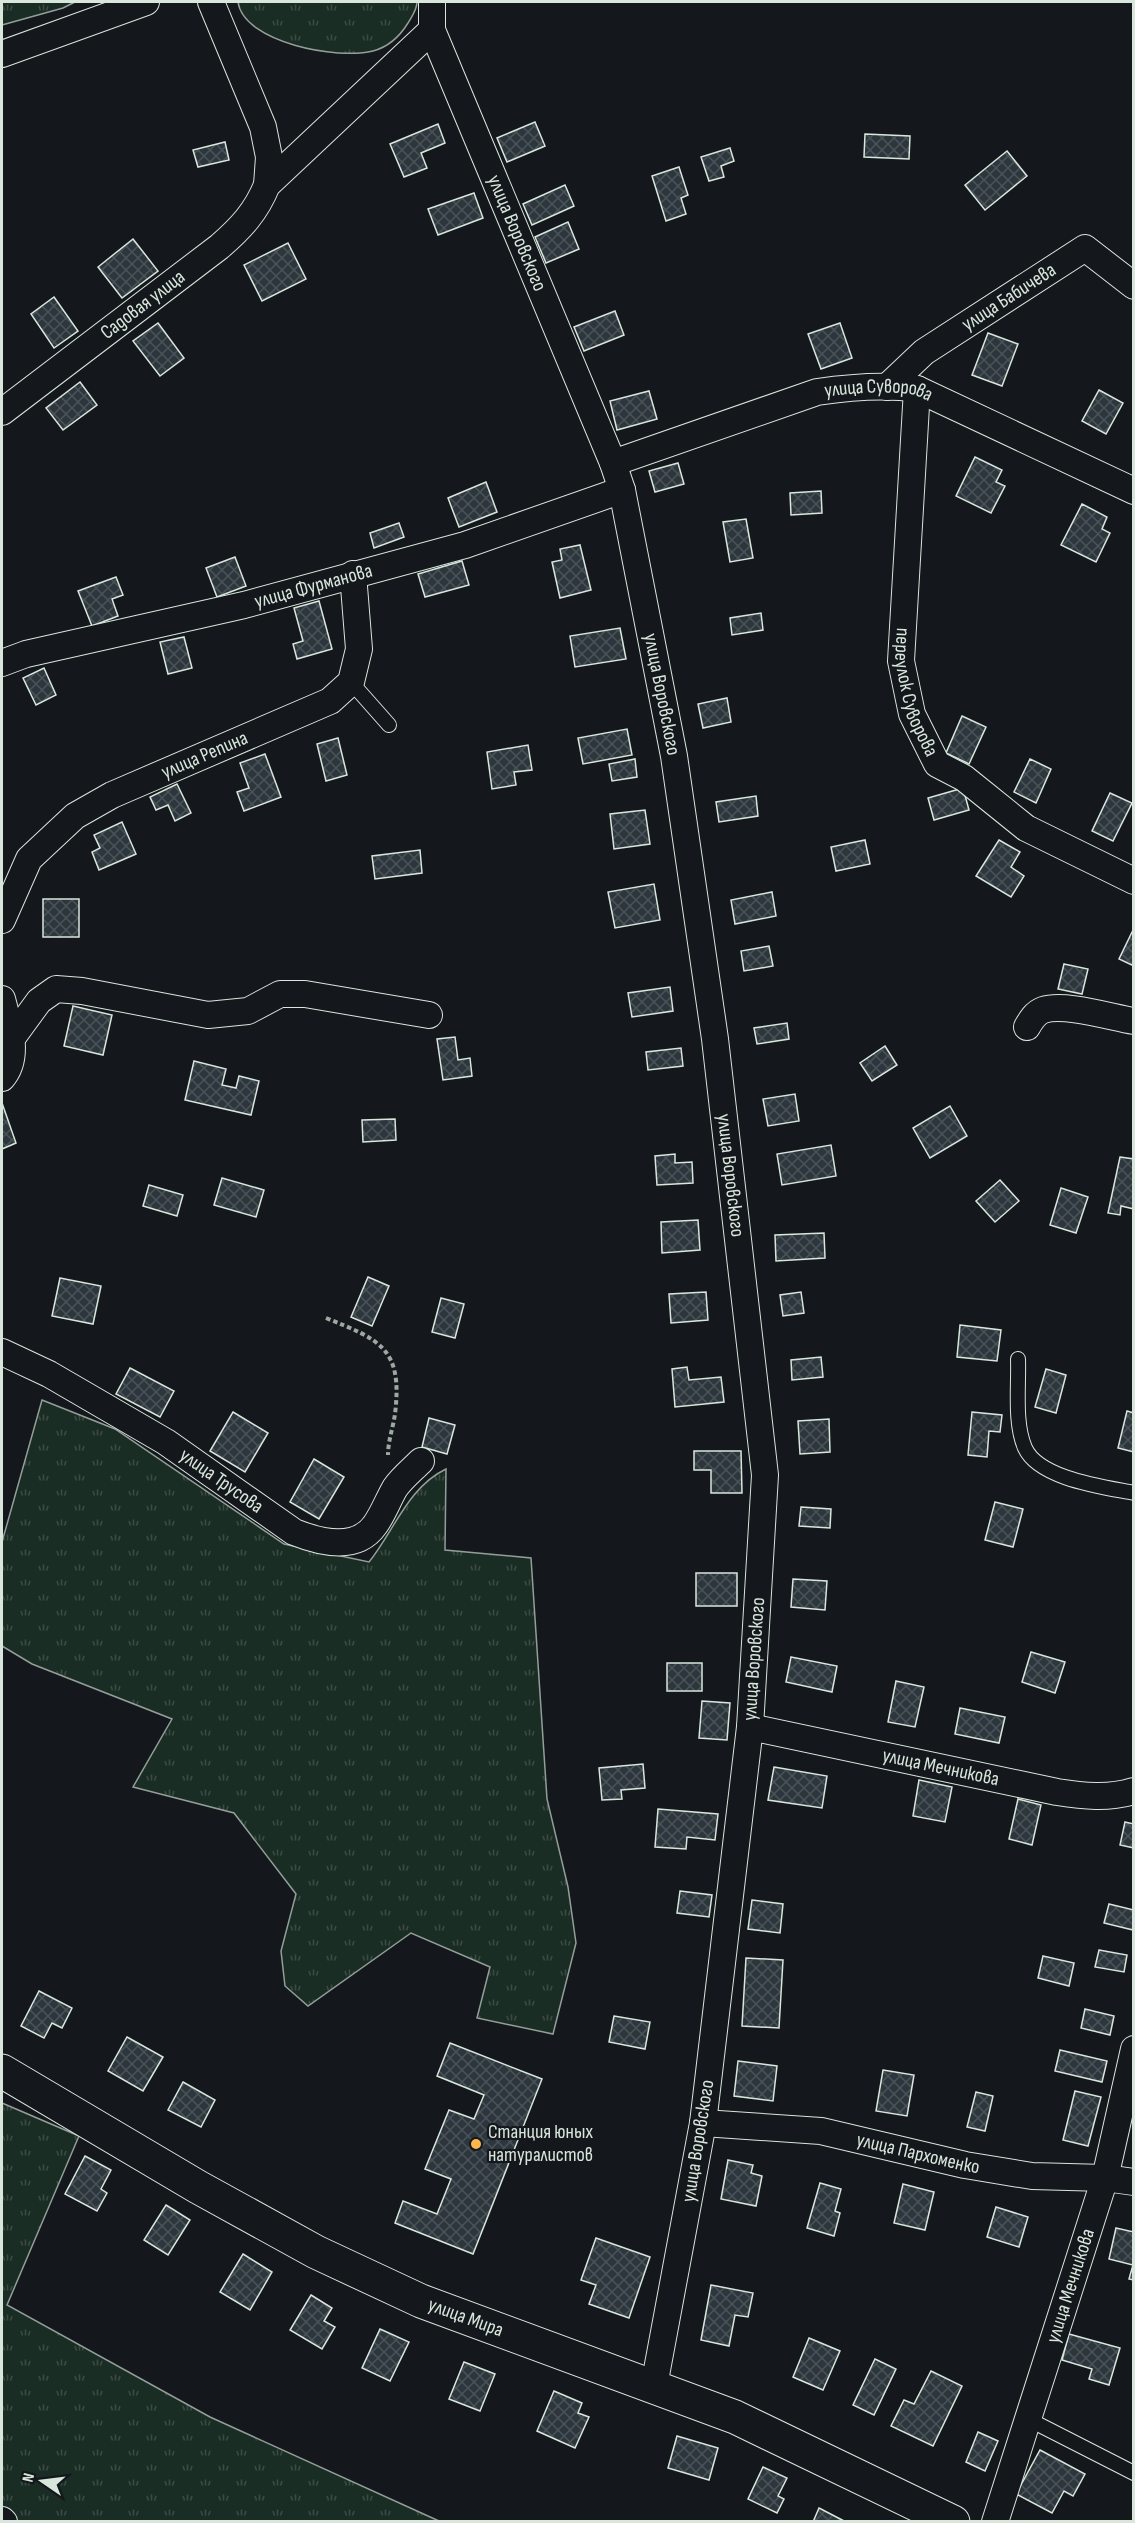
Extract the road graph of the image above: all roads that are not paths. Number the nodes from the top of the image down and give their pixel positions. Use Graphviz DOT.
graph roads {
  1 [pos="146,2"];
  2 [pos="210,2"];
  3 [pos="432,2"];
  4 [pos="119,6"];
  5 [pos="432,30"];
  6 [pos="2,54"];
  7 [pos="267,185"];
  8 [pos="1134,286"];
  9 [pos="887,387"];
  10 [pos="917,389"];
  11 [pos="2,412"];
  12 [pos="613,463"];
  13 [pos="622,490"];
  14 [pos="1134,491"];
  15 [pos="353,574"];
  16 [pos="2,663"];
  17 [pos="351,681"];
  18 [pos="389,725"];
  19 [pos="1134,881"];
  20 [pos="2,920"];
  21 [pos="2,999"];
  22 [pos="429,1015"];
  23 [pos="1134,1021"];
  24 [pos="1027,1027"];
  25 [pos="12,1038"];
  26 [pos="2,1078"];
  27 [pos="2,1353"];
  28 [pos="1017,1359"];
  29 [pos="421,1461"];
  30 [pos="1134,1493"];
  31 [pos="750,1727"];
  32 [pos="1134,1791"];
  33 [pos="1134,2049"];
  34 [pos="2,2071"];
  35 [pos="703,2123"];
  36 [pos="1105,2178"];
  37 [pos="1134,2182"];
  38 [pos="654,2386"];
  39 [pos="1028,2419"];
  40 [pos="1134,2473"];
  41 [pos="953,2522"];
  42 [pos="995,2522"];
  1 -- 4 [label="street"];
  2 -- 7 [label="street, Садовая улица"];
  3 -- 5 [label="street, улица Воровского"];
  4 -- 6 [label="street"];
  5 -- 7 [label="street, Садовая улица"];
  5 -- 12 [label="street, улица Воровского"];
  7 -- 11 [label="street, Садовая улица"];
  8 -- 9 [label="street, улица Бабичева"];
  9 -- 10 [label="street, улица Суворова"];
  9 -- 12 [label="street, улица Суворова"];
  10 -- 14 [label="street, улица Суворова"];
  10 -- 19 [label="street, переулок Суворова"];
  12 -- 13 [label="street, улица Воровского"];
  13 -- 15 [label="street, улица Фурманова"];
  13 -- 31 [label="street, улица Воровского"];
  15 -- 16 [label="street, улица Фурманова"];
  15 -- 17 [label="street"];
  17 -- 18 [label="lane"];
  17 -- 20 [label="street, улица Репина"];
  21 -- 25 [label="street"];
  22 -- 25 [label="street"];
  23 -- 24 [label="street"];
  25 -- 26 [label="street"];
  27 -- 29 [label="street, улица Трусова"];
  28 -- 30 [label="lane"];
  31 -- 32 [label="street, улица Мечникова"];
  31 -- 35 [label="street, улица Воровского"];
  33 -- 36 [label="street, улица Мечникова"];
  34 -- 38 [label="street, улица Мира"];
  35 -- 36 [label="street, улица Пархоменко"];
  35 -- 38 [label="street, улица Воровского"];
  36 -- 37 [label="street, улица Пархоменко"];
  36 -- 39 [label="street, улица Мечникова"];
  38 -- 41 [label="street, улица Мира"];
  39 -- 40 [label="lane"];
  39 -- 42 [label="street, улица Мечникова"];
}
